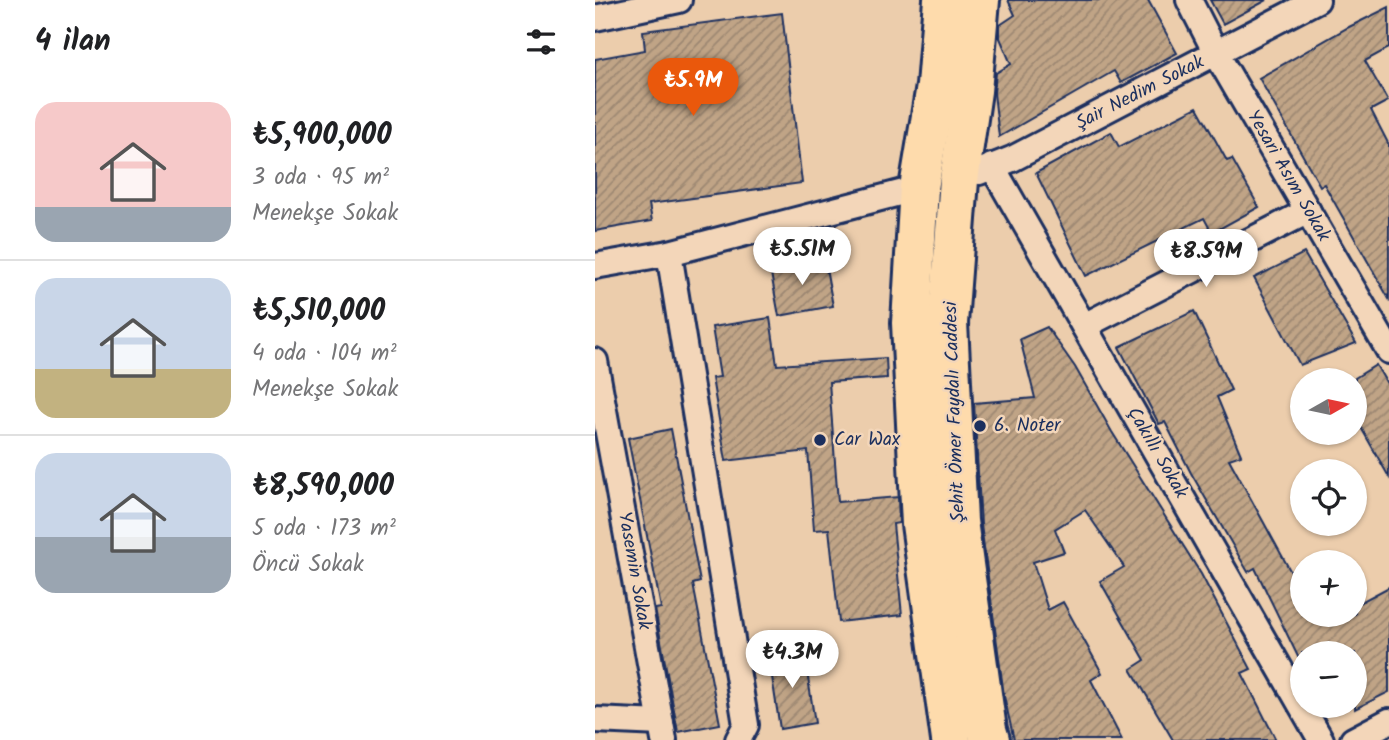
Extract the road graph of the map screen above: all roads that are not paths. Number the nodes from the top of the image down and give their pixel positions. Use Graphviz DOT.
graph roads {
  1 [pos="679,0"];
  2 [pos="943,0"];
  3 [pos="980,0"];
  4 [pos="1189,0"];
  5 [pos="1317,0"];
  6 [pos="595,18"];
  7 [pos="1216,53"];
  8 [pos="976,173"];
  9 [pos="919,188"];
  10 [pos="1308,211"];
  11 [pos="669,253"];
  12 [pos="595,266"];
  13 [pos="1084,326"];
  14 [pos="1389,351"];
  15 [pos="595,361"];
  16 [pos="595,720"];
  17 [pos="1389,721"];
  18 [pos="662,731"];
  19 [pos="739,740"];
  20 [pos="951,740"];
  21 [pos="990,740"];
  22 [pos="1321,740"];
  23 [pos="1353,740"];
  1 -- 6 [label="street"];
  2 -- 9 [label="main road, Şehit Ömer Faydalı Caddesi"];
  3 -- 8 [label="main road, Şehit Ömer Faydalı Caddesi"];
  4 -- 7 [label="street, Yesari Asım Sokak"];
  5 -- 7 [label="street, Şair Nedim Sokak"];
  7 -- 8 [label="street, Şair Nedim Sokak"];
  7 -- 10 [label="street, Yesari Asım Sokak"];
  8 -- 13 [label="street, Çakıllı Sokak"];
  8 -- 21 [label="main road, Şehit Ömer Faydalı Caddesi"];
  9 -- 11 [label="street"];
  9 -- 20 [label="main road, Şehit Ömer Faydalı Caddesi"];
  10 -- 13 [label="street"];
  10 -- 14 [label="street, Yesari Asım Sokak"];
  11 -- 12 [label="street"];
  11 -- 19 [label="street"];
  13 -- 22 [label="street, Çakıllı Sokak"];
  15 -- 18 [label="street, Yasemin Sokak"];
  16 -- 18 [label="street"];
  17 -- 23 [label="street"];
}
